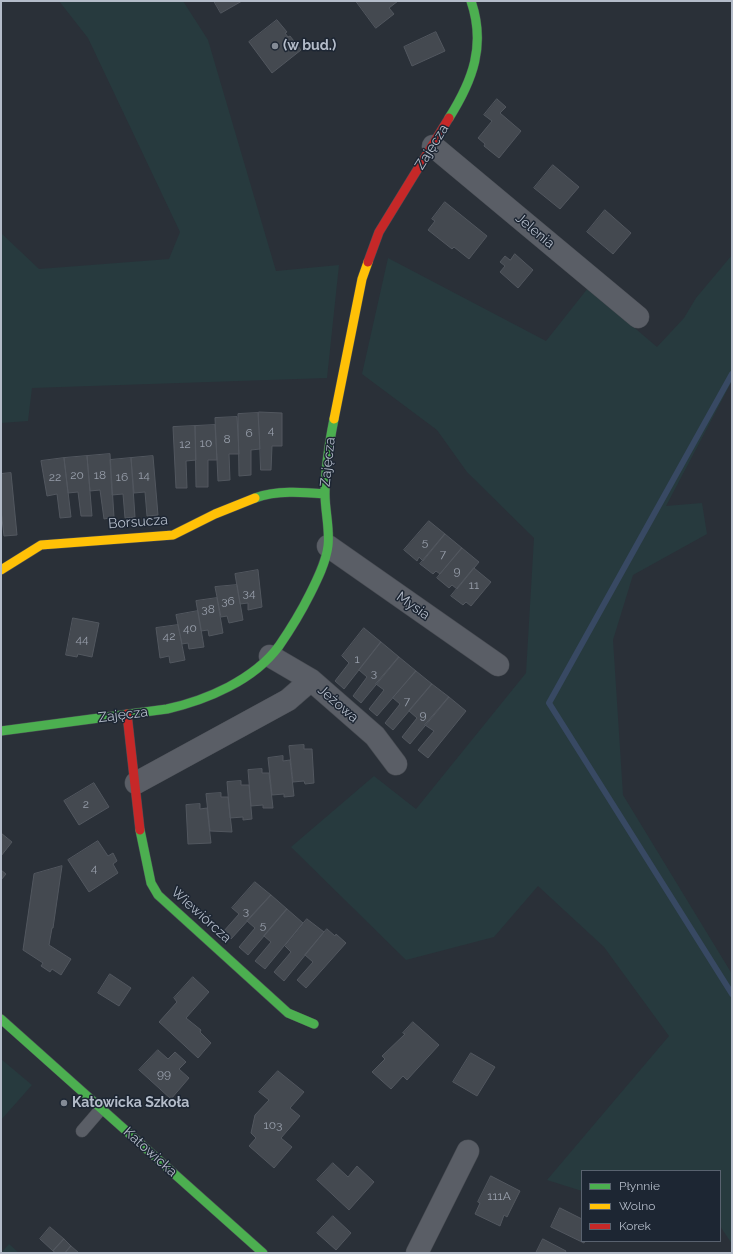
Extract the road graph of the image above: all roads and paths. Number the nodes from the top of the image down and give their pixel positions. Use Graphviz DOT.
graph roads {
  1 [pos="471,1"];
  2 [pos="433,146"];
  3 [pos="638,317"];
  4 [pos="325,494"];
  5 [pos="328,546"];
  6 [pos="1,570"];
  7 [pos="270,656"];
  8 [pos="498,666"];
  9 [pos="310,680"];
  10 [pos="127,714"];
  11 [pos="1,731"];
  12 [pos="396,764"];
  13 [pos="136,783"];
  14 [pos="1,1019"];
  15 [pos="314,1024"];
  16 [pos="101,1109"];
  17 [pos="82,1131"];
  18 [pos="468,1151"];
  19 [pos="263,1253"];
  20 [pos="417,1253"];
  1 -- 2 [label="street, Zajęcza"];
  2 -- 3 [label="street, Jelenia"];
  2 -- 4 [label="street, Zajęcza"];
  4 -- 5 [label="street, Zajęcza"];
  4 -- 6 [label="street, Borsucza"];
  5 -- 7 [label="street, Zajęcza"];
  5 -- 8 [label="street, Mysia"];
  7 -- 9 [label="street, Jeżowa"];
  7 -- 10 [label="street, Zajęcza"];
  9 -- 12 [label="street, Jeżowa"];
  9 -- 13 [label="street"];
  10 -- 11 [label="street, Zajęcza"];
  10 -- 13 [label="street, Wiewiórcza"];
  13 -- 15 [label="street, Wiewiórcza"];
  14 -- 16 [label="street, Katowicka"];
  16 -- 17 [label="lane"];
  16 -- 19 [label="street, Katowicka"];
  18 -- 20 [label="street"];
}
